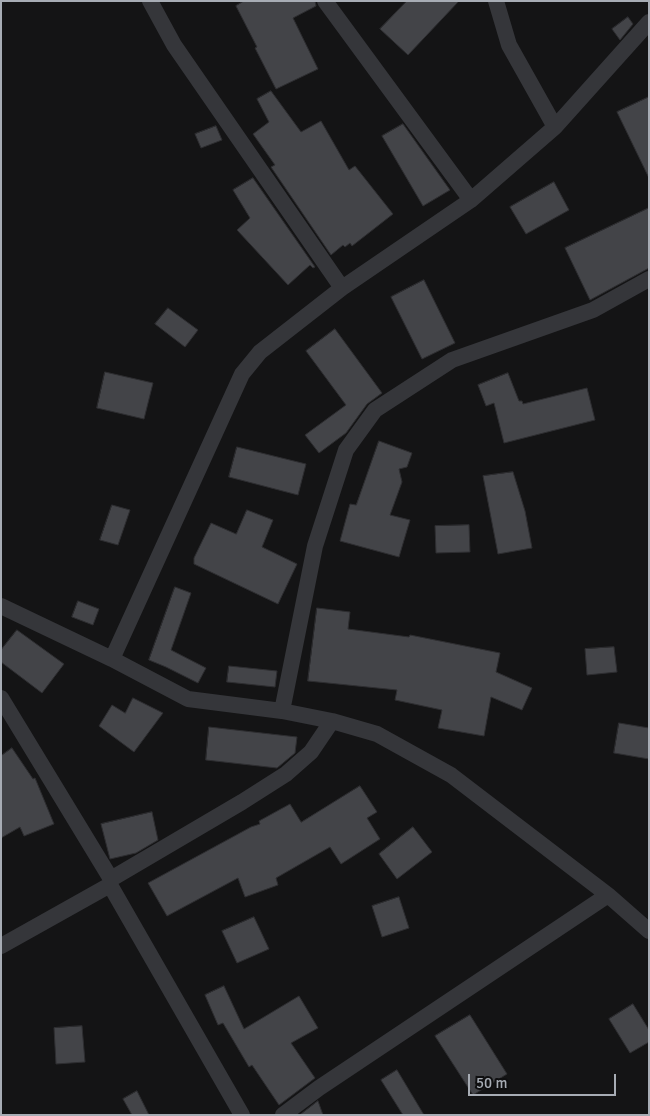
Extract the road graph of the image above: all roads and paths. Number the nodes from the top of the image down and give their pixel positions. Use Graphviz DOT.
graph roads {
  1 [pos="150,1"];
  2 [pos="325,1"];
  3 [pos="496,1"];
  4 [pos="649,22"];
  5 [pos="555,127"];
  6 [pos="471,200"];
  7 [pos="649,279"];
  8 [pos="342,288"];
  9 [pos="1,606"];
  10 [pos="112,659"];
  11 [pos="1,698"];
  12 [pos="282,711"];
  13 [pos="332,721"];
  14 [pos="110,882"];
  15 [pos="608,895"];
  16 [pos="649,931"];
  17 [pos="1,946"];
  18 [pos="242,1115"];
  19 [pos="284,1115"];
  1 -- 8 [label="street"];
  2 -- 6 [label="street"];
  3 -- 5 [label="street"];
  4 -- 5 [label="street"];
  5 -- 6 [label="street"];
  6 -- 8 [label="street"];
  7 -- 12 [label="street"];
  8 -- 10 [label="street"];
  9 -- 10 [label="street"];
  10 -- 12 [label="street"];
  11 -- 14 [label="street"];
  12 -- 13 [label="street"];
  13 -- 14 [label="street"];
  13 -- 15 [label="street"];
  14 -- 17 [label="street"];
  14 -- 18 [label="street"];
  15 -- 16 [label="street"];
  15 -- 19 [label="street"];
}
